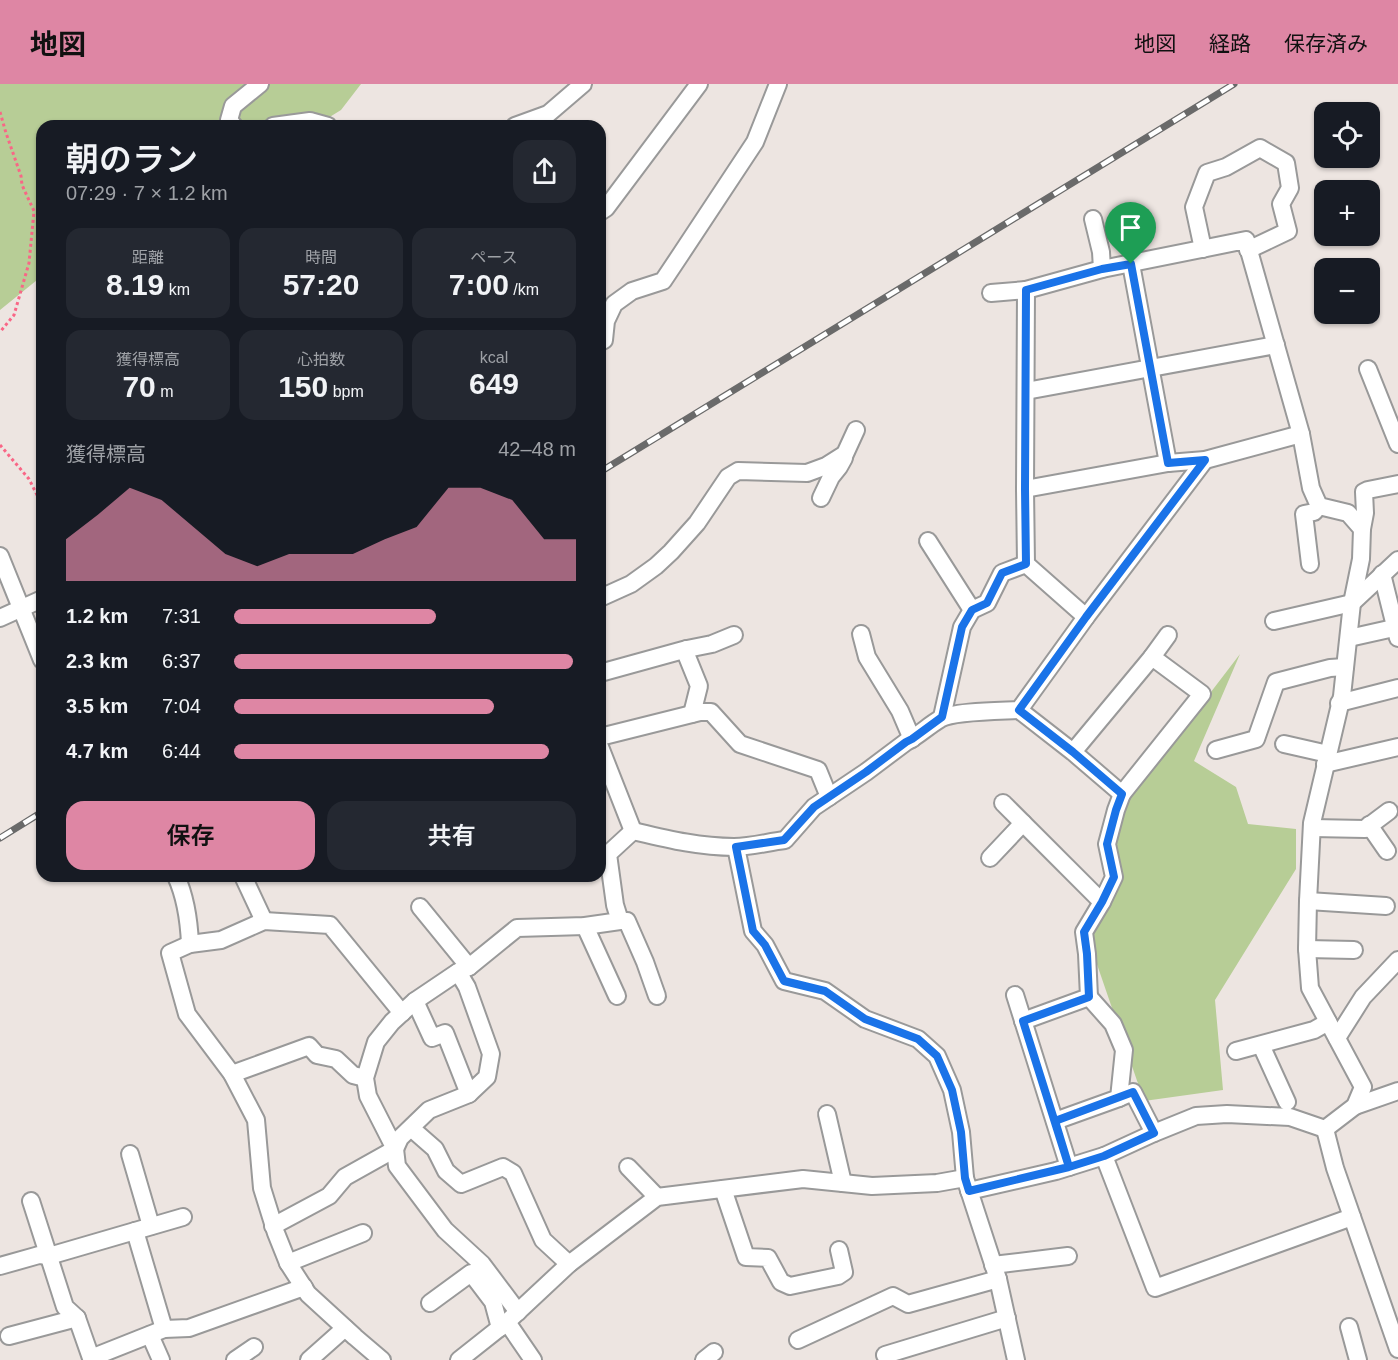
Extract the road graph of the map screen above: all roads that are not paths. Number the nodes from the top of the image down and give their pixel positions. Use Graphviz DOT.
graph roads {
  1 [pos="260,84"];
  2 [pos="584,84"];
  3 [pos="699,84"];
  4 [pos="778,84"];
  5 [pos="229,120"];
  6 [pos="532,120"];
  7 [pos="606,208"];
  8 [pos="1092,219"];
  9 [pos="1203,249"];
  10 [pos="1248,250"];
  11 [pos="1131,264"];
  12 [pos="1102,269"];
  13 [pos="1026,290"];
  14 [pos="991,293"];
  15 [pos="606,321"];
  16 [pos="1276,345"];
  17 [pos="1150,369"];
  18 [pos="1368,369"];
  19 [pos="1026,391"];
  20 [pos="856,430"];
  21 [pos="1301,434"];
  22 [pos="1398,444"];
  23 [pos="845,454"];
  24 [pos="1205,460"];
  25 [pos="1168,463"];
  26 [pos="1398,484"];
  27 [pos="1025,489"];
  28 [pos="821,498"];
  29 [pos="1319,506"];
  30 [pos="1362,529"];
  31 [pos="928,541"];
  32 [pos="0,556"];
  33 [pos="1398,560"];
  34 [pos="1026,564"];
  35 [pos="1310,564"];
  36 [pos="1382,574"];
  37 [pos="606,595"];
  38 [pos="36,601"];
  39 [pos="1352,603"];
  40 [pos="22,608"];
  41 [pos="972,610"];
  42 [pos="1086,617"];
  43 [pos="0,618"];
  44 [pos="1274,621"];
  45 [pos="1397,631"];
  46 [pos="861,634"];
  47 [pos="734,635"];
  48 [pos="1168,635"];
  49 [pos="1349,638"];
  50 [pos="36,644"];
  51 [pos="687,649"];
  52 [pos="1152,657"];
  53 [pos="1345,667"];
  54 [pos="606,671"];
  55 [pos="1398,688"];
  56 [pos="1339,703"];
  57 [pos="1019,710"];
  58 [pos="692,714"];
  59 [pos="942,717"];
  60 [pos="606,736"];
  61 [pos="912,739"];
  62 [pos="1284,744"];
  63 [pos="1398,747"];
  64 [pos="1216,750"];
  65 [pos="1073,752"];
  66 [pos="1326,759"];
  67 [pos="606,762"];
  68 [pos="1122,794"];
  69 [pos="829,797"];
  70 [pos="1003,803"];
  71 [pos="1389,811"];
  72 [pos="1023,824"];
  73 [pos="1369,825"];
  74 [pos="1312,828"];
  75 [pos="633,831"];
  76 [pos="736,847"];
  77 [pos="1387,851"];
  78 [pos="990,858"];
  79 [pos="178,882"];
  80 [pos="246,882"];
  81 [pos="1308,901"];
  82 [pos="1102,902"];
  83 [pos="1386,906"];
  84 [pos="420,907"];
  85 [pos="264,921"];
  86 [pos="620,921"];
  87 [pos="585,926"];
  88 [pos="190,944"];
  89 [pos="1307,949"];
  90 [pos="1354,950"];
  91 [pos="1398,960"];
  92 [pos="463,970"];
  93 [pos="1015,995"];
  94 [pos="618,996"];
  95 [pos="657,996"];
  96 [pos="1089,997"];
  97 [pos="415,1001"];
  98 [pos="402,1013"];
  99 [pos="1023,1021"];
  100 [pos="1328,1022"];
  101 [pos="1337,1038"];
  102 [pos="1261,1045"];
  103 [pos="1236,1051"];
  104 [pos="232,1074"];
  105 [pos="365,1078"];
  106 [pos="1398,1091"];
  107 [pos="469,1094"];
  108 [pos="1119,1098"];
  109 [pos="1287,1102"];
  110 [pos="1355,1106"];
  111 [pos="827,1114"];
  112 [pos="1055,1121"];
  113 [pos="411,1128"];
  114 [pos="1325,1129"];
  115 [pos="1154,1133"];
  116 [pos="395,1149"];
  117 [pos="130,1154"];
  118 [pos="1104,1156"];
  119 [pos="628,1167"];
  120 [pos="1069,1167"];
  121 [pos="843,1183"];
  122 [pos="967,1184"];
  123 [pos="723,1189"];
  124 [pos="657,1197"];
  125 [pos="32,1201"];
  126 [pos="183,1217"];
  127 [pos="1352,1217"];
  128 [pos="273,1226"];
  129 [pos="143,1229"];
  130 [pos="363,1233"];
  131 [pos="839,1250"];
  132 [pos="49,1256"];
  133 [pos="1068,1256"];
  134 [pos="288,1263"];
  135 [pos="569,1264"];
  136 [pos="0,1266"];
  137 [pos="995,1272"];
  138 [pos="303,1287"];
  139 [pos="430,1303"];
  140 [pos="77,1318"];
  141 [pos="1007,1318"];
  142 [pos="508,1321"];
  143 [pos="1349,1327"];
  144 [pos="345,1328"];
  145 [pos="157,1332"];
  146 [pos="9,1336"];
  147 [pos="798,1340"];
  148 [pos="254,1347"];
  149 [pos="1398,1349"];
  150 [pos="885,1355"];
  151 [pos="89,1360"];
  152 [pos="161,1360"];
  153 [pos="235,1360"];
  154 [pos="309,1360"];
  155 [pos="382,1360"];
  156 [pos="459,1360"];
  157 [pos="533,1360"];
  158 [pos="1016,1360"];
  159 [pos="1358,1360"];
  1 -- 5 [label="street"];
  2 -- 6 [label="street"];
  3 -- 7 [label="street"];
  4 -- 15 [label="street"];
  8 -- 12 [label="street"];
  9 -- 10 [label="street"];
  9 -- 10 [label="street"];
  9 -- 11 [label="street"];
  10 -- 16 [label="street"];
  11 -- 12 [label="street"];
  11 -- 17 [label="street"];
  12 -- 13 [label="street"];
  13 -- 14 [label="street"];
  13 -- 19 [label="street"];
  16 -- 17 [label="street"];
  16 -- 21 [label="street"];
  17 -- 19 [label="street"];
  17 -- 25 [label="street"];
  18 -- 22 [label="street"];
  19 -- 27 [label="street"];
  20 -- 23 [label="street"];
  21 -- 24 [label="street"];
  21 -- 29 [label="street"];
  23 -- 28 [label="street"];
  23 -- 37 [label="street"];
  24 -- 25 [label="street"];
  24 -- 42 [label="street"];
  25 -- 27 [label="street"];
  26 -- 30 [label="street"];
  27 -- 34 [label="street"];
  29 -- 30 [label="street"];
  29 -- 35 [label="street"];
  30 -- 39 [label="street"];
  31 -- 41 [label="street"];
  32 -- 40 [label="street"];
  33 -- 36 [label="street"];
  34 -- 41 [label="street"];
  34 -- 42 [label="street"];
  36 -- 39 [label="street"];
  36 -- 45 [label="street"];
  38 -- 40 [label="street"];
  39 -- 44 [label="street"];
  39 -- 49 [label="street"];
  40 -- 43 [label="street"];
  40 -- 50 [label="street"];
  41 -- 59 [label="street"];
  42 -- 57 [label="street"];
  45 -- 49 [label="street"];
  46 -- 61 [label="street"];
  47 -- 51 [label="street"];
  48 -- 52 [label="street"];
  49 -- 53 [label="street"];
  51 -- 54 [label="street"];
  51 -- 58 [label="street"];
  52 -- 65 [label="street"];
  52 -- 68 [label="street"];
  53 -- 56 [label="street"];
  53 -- 64 [label="street"];
  55 -- 56 [label="street"];
  56 -- 66 [label="street"];
  57 -- 59 [label="street"];
  57 -- 65 [label="street"];
  58 -- 60 [label="street"];
  58 -- 69 [label="street"];
  59 -- 61 [label="street"];
  61 -- 69 [label="street"];
  62 -- 66 [label="street"];
  63 -- 66 [label="street"];
  65 -- 68 [label="street"];
  66 -- 74 [label="street"];
  67 -- 75 [label="street"];
  68 -- 82 [label="street"];
  69 -- 76 [label="street"];
  70 -- 72 [label="street"];
  71 -- 73 [label="street"];
  72 -- 78 [label="street"];
  72 -- 82 [label="street"];
  73 -- 74 [label="street"];
  73 -- 77 [label="street"];
  74 -- 81 [label="street"];
  75 -- 76 [label="street"];
  75 -- 86 [label="street"];
  76 -- 122 [label="street"];
  79 -- 88 [label="street"];
  80 -- 85 [label="street"];
  81 -- 83 [label="street"];
  81 -- 89 [label="street"];
  82 -- 96 [label="street"];
  84 -- 92 [label="street"];
  85 -- 88 [label="street"];
  85 -- 98 [label="street"];
  86 -- 87 [label="street"];
  86 -- 95 [label="street"];
  87 -- 92 [label="street"];
  87 -- 94 [label="street"];
  88 -- 104 [label="street"];
  89 -- 90 [label="street"];
  89 -- 100 [label="street"];
  91 -- 101 [label="street"];
  92 -- 97 [label="street"];
  92 -- 107 [label="street"];
  93 -- 99 [label="street"];
  96 -- 99 [label="street"];
  96 -- 108 [label="street"];
  97 -- 98 [label="street"];
  97 -- 107 [label="street"];
  98 -- 105 [label="street"];
  99 -- 112 [label="street"];
  100 -- 101 [label="street"];
  100 -- 102 [label="street"];
  101 -- 110 [label="street"];
  102 -- 103 [label="street"];
  102 -- 109 [label="street"];
  104 -- 105 [label="street"];
  104 -- 128 [label="street"];
  105 -- 116 [label="street"];
  106 -- 110 [label="street"];
  107 -- 113 [label="street"];
  108 -- 112 [label="street"];
  108 -- 115 [label="street"];
  110 -- 114 [label="street"];
  111 -- 121 [label="street"];
  112 -- 120 [label="street"];
  113 -- 116 [label="street"];
  113 -- 135 [label="street"];
  114 -- 115 [label="street"];
  114 -- 127 [label="street"];
  115 -- 118 [label="street"];
  116 -- 128 [label="street"];
  116 -- 142 [label="street"];
  117 -- 129 [label="street"];
  118 -- 120 [label="street"];
  118 -- 127 [label="street"];
  119 -- 124 [label="street"];
  120 -- 122 [label="street"];
  121 -- 122 [label="street"];
  121 -- 123 [label="street"];
  122 -- 137 [label="street"];
  123 -- 124 [label="street"];
  123 -- 131 [label="street"];
  124 -- 135 [label="street"];
  125 -- 132 [label="street"];
  126 -- 129 [label="street"];
  127 -- 149 [label="street"];
  128 -- 134 [label="street"];
  129 -- 132 [label="street"];
  129 -- 145 [label="street"];
  130 -- 134 [label="street"];
  132 -- 136 [label="street"];
  132 -- 140 [label="street"];
  133 -- 137 [label="street"];
  134 -- 138 [label="street"];
  135 -- 142 [label="street"];
  137 -- 141 [label="street"];
  137 -- 147 [label="street"];
  138 -- 144 [label="street"];
  138 -- 145 [label="street"];
  139 -- 142 [label="street"];
  140 -- 146 [label="street"];
  140 -- 151 [label="street"];
  141 -- 150 [label="street"];
  141 -- 158 [label="street"];
  142 -- 156 [label="street"];
  142 -- 157 [label="street"];
  143 -- 159 [label="street"];
  144 -- 154 [label="street"];
  144 -- 155 [label="street"];
  145 -- 151 [label="street"];
  145 -- 152 [label="street"];
  148 -- 153 [label="street"];
}
